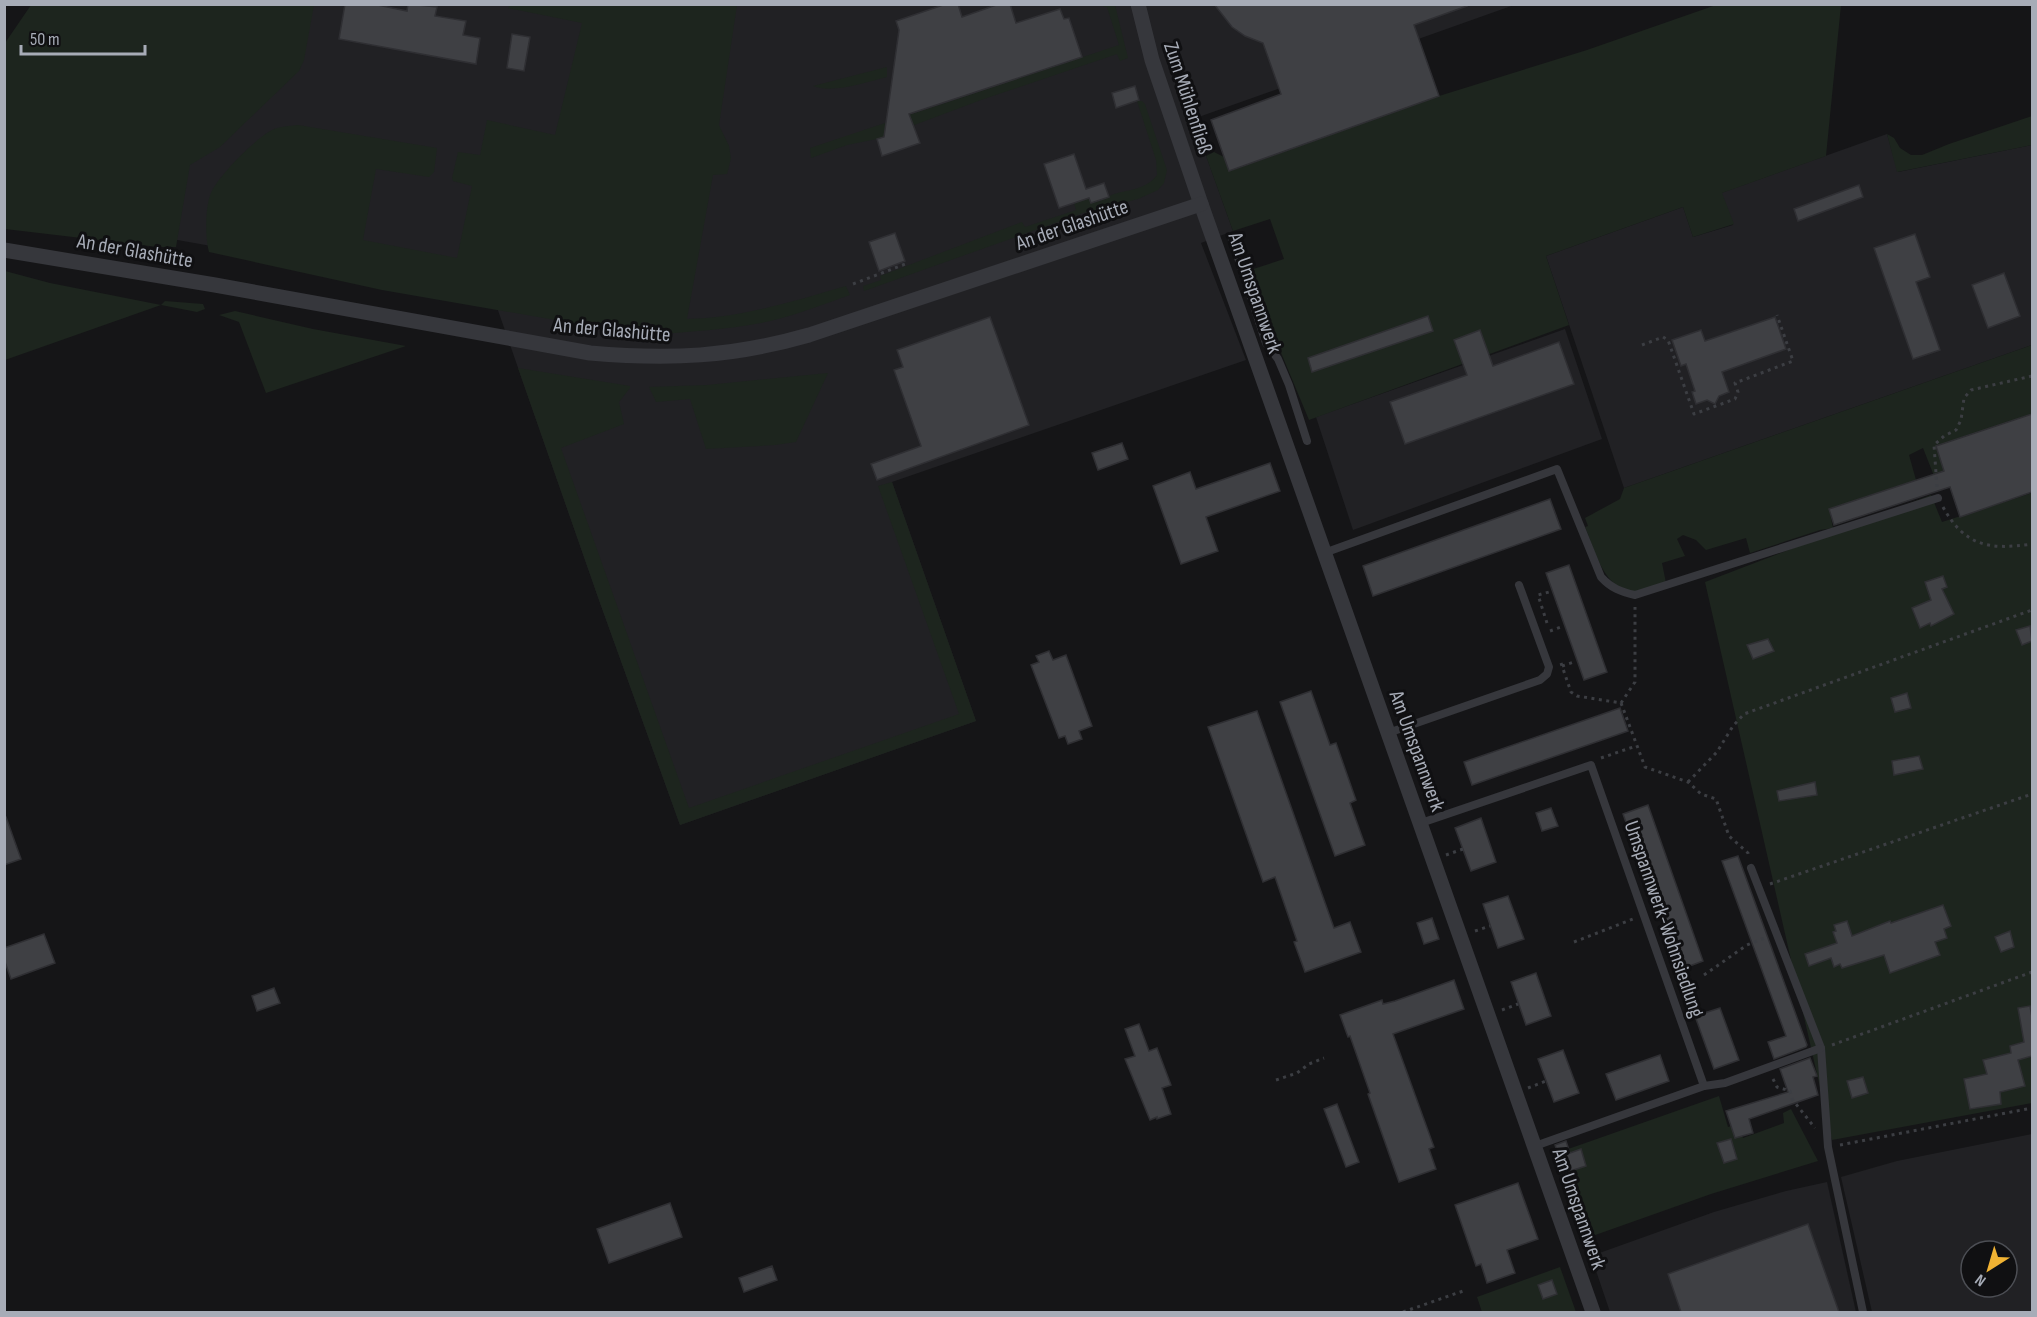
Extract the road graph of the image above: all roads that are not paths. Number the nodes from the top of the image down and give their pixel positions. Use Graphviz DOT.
graph roads {
  1 [pos="1138,4"];
  2 [pos="1201,204"];
  3 [pos="1231,236"];
  4 [pos="4,250"];
  5 [pos="1307,441"];
  6 [pos="1938,498"];
  7 [pos="1324,553"];
  8 [pos="1520,585"];
  9 [pos="1388,733"];
  10 [pos="1420,823"];
  11 [pos="1751,868"];
  12 [pos="1821,1048"];
  13 [pos="1704,1086"];
  14 [pos="1535,1146"];
  15 [pos="1593,1312"];
  16 [pos="1863,1312"];
  1 -- 2 [label="street, Zum Mühlenfließ"];
  2 -- 4 [label="street, An der Glashütte"];
  2 -- 7 [label="street, Am Umspannwerk"];
  3 -- 5 [label="lane"];
  6 -- 7 [label="lane"];
  7 -- 9 [label="street, Am Umspannwerk"];
  8 -- 9 [label="lane"];
  9 -- 10 [label="street, Am Umspannwerk"];
  10 -- 13 [label="lane, Umspannwerk-Wohnsiedlung"];
  10 -- 14 [label="street, Am Umspannwerk"];
  11 -- 12 [label="lane"];
  12 -- 13 [label="lane"];
  12 -- 16 [label="lane"];
  13 -- 14 [label="lane"];
  14 -- 15 [label="street, Am Umspannwerk"];
}
